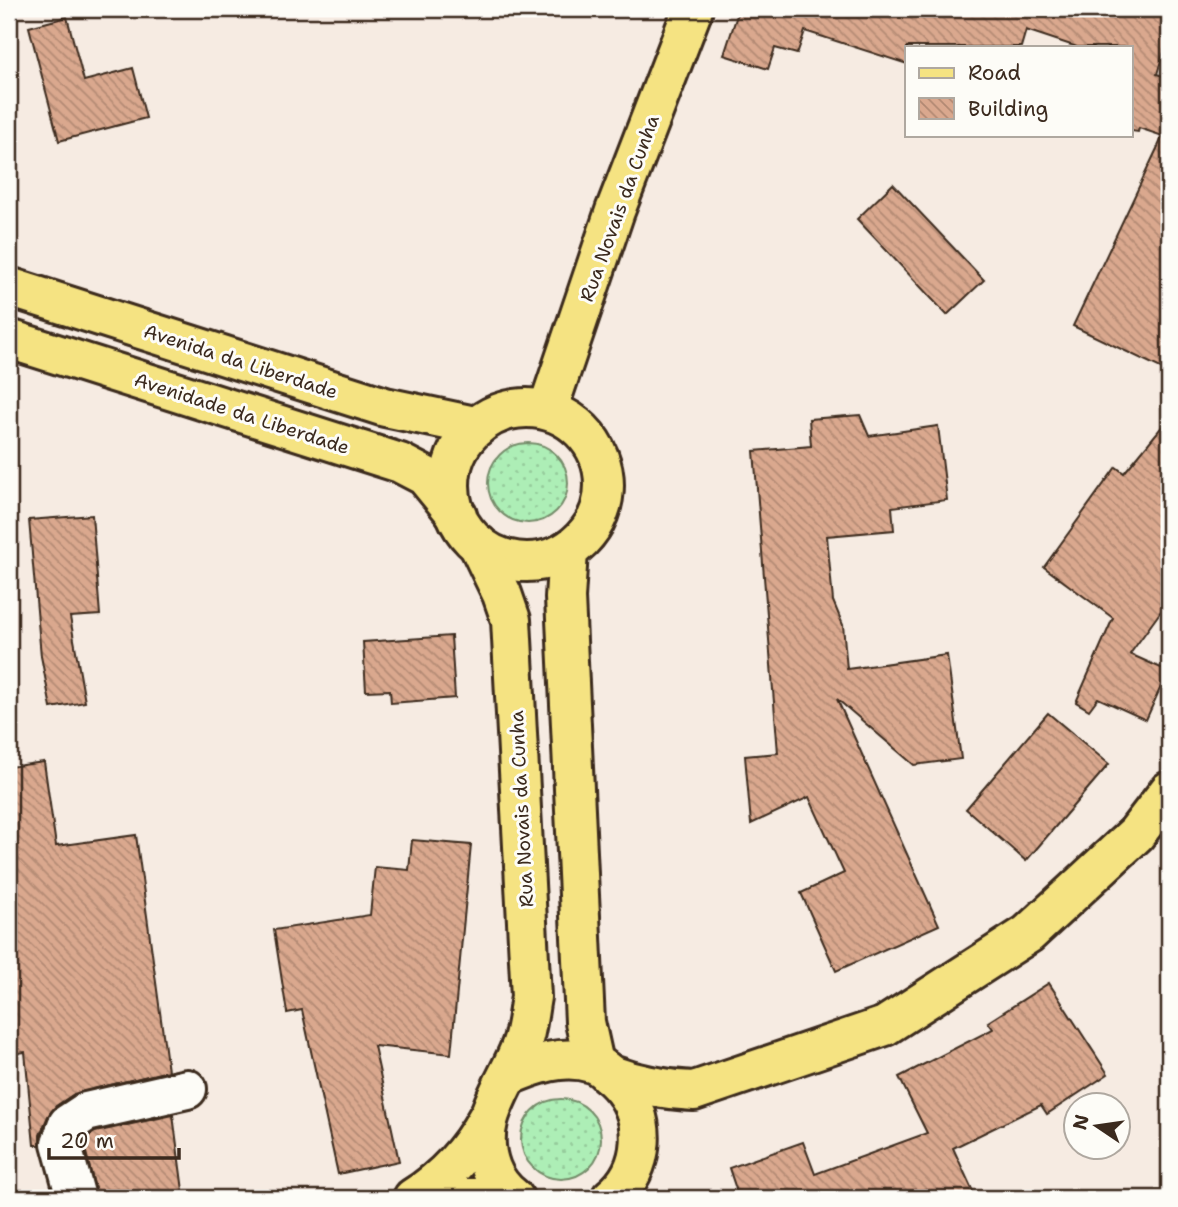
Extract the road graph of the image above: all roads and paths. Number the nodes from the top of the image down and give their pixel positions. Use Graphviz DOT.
graph roads {
  1 [pos="694,9"];
  2 [pos="9,287"];
  3 [pos="9,339"];
  4 [pos="548,409"];
  5 [pos="475,425"];
  6 [pos="468,530"];
  7 [pos="568,551"];
  8 [pos="1169,791"];
  9 [pos="601,1068"];
  10 [pos="509,1076"];
  11 [pos="715,1085"];
  12 [pos="187,1089"];
  13 [pos="489,1115"];
  14 [pos="632,1184"];
  15 [pos="76,1198"];
  16 [pos="413,1198"];
  17 [pos="449,1198"];
  18 [pos="497,1198"];
  19 [pos="514,1198"];
  20 [pos="611,1198"];
  1 -- 4 [label="main road, Rua Novais da Cunha"];
  2 -- 5 [label="main road, Avenida da Liberdade"];
  3 -- 6 [label="main road, Avenidade da Liberdade"];
  4 -- 5 [label="main road"];
  4 -- 7 [label="main road"];
  5 -- 6 [label="main road"];
  6 -- 7 [label="main road"];
  6 -- 10 [label="main road, Rua Novais da Cunha"];
  7 -- 9 [label="main road"];
  8 -- 11 [label="main road"];
  9 -- 10 [label="main road"];
  9 -- 11 [label="main road"];
  9 -- 14 [label="main road"];
  10 -- 13 [label="main road, Rua Novais da Cunha"];
  11 -- 14 [label="main road"];
  12 -- 15 [label="lane"];
  13 -- 16 [label="main road"];
  13 -- 19 [label="main road"];
  14 -- 20 [label="main road"];
  17 -- 18 [label="main road"];
}
